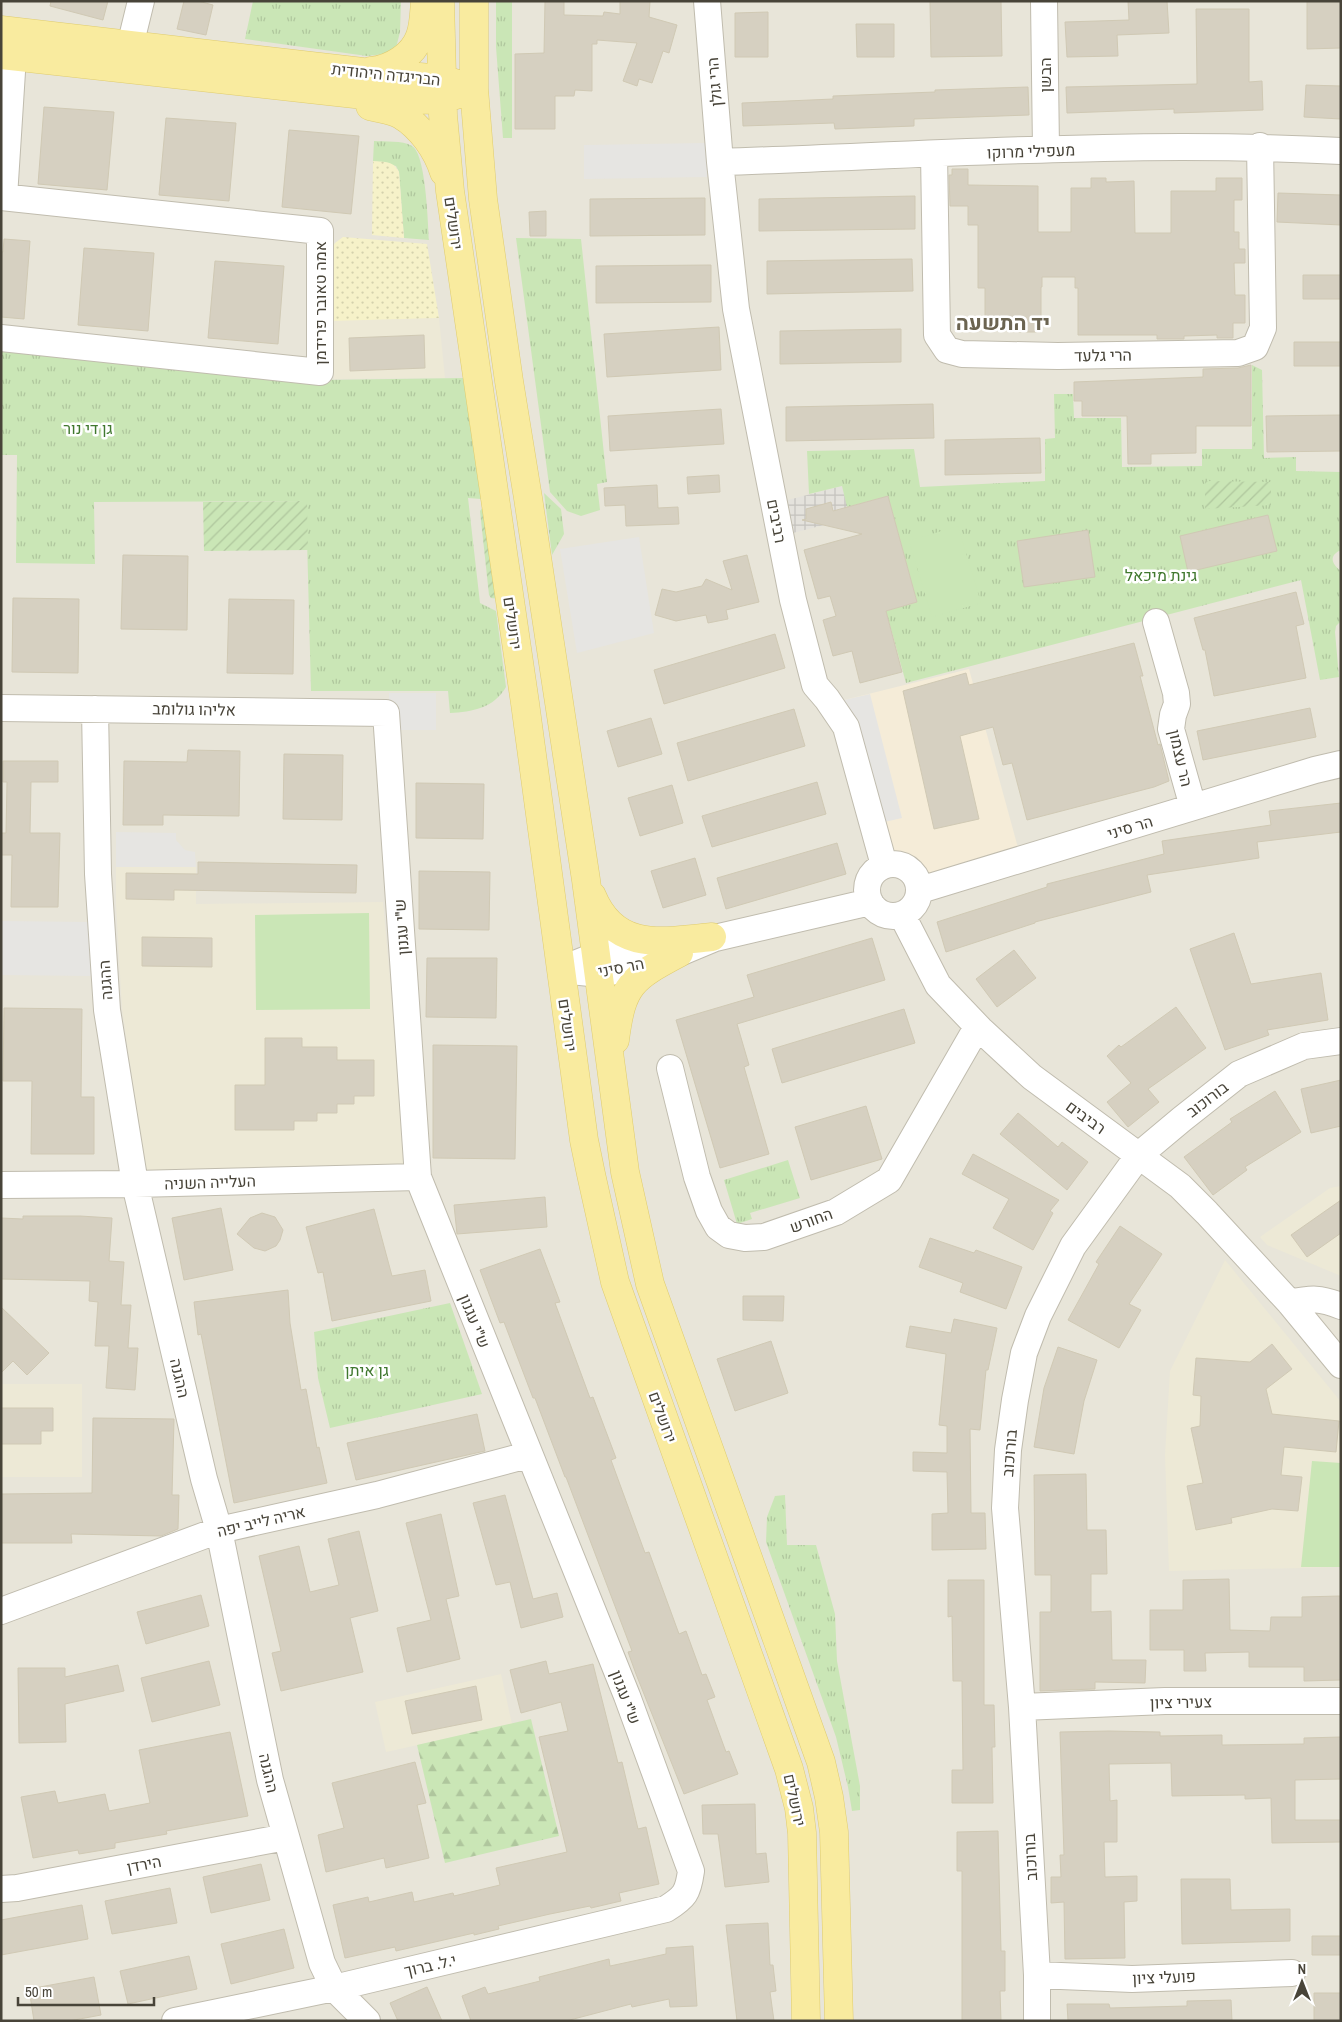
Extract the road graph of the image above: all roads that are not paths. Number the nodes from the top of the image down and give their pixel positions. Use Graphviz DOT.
graph roads {
  1 [pos="141,1"];
  2 [pos="425,1"];
  3 [pos="440,1"];
  4 [pos="474,1"];
  5 [pos="707,1"];
  6 [pos="1044,1"];
  7 [pos="1,30"];
  8 [pos="130,46"];
  9 [pos="7,55"];
  10 [pos="363,72"];
  11 [pos="226,79"];
  12 [pos="442,89"];
  13 [pos="474,89"];
  14 [pos="1260,146"];
  15 [pos="1046,150"];
  16 [pos="1341,151"];
  17 [pos="934,154"];
  18 [pos="720,162"];
  19 [pos="450,191"];
  20 [pos="3,197"];
  21 [pos="1,338"];
  22 [pos="1156,622"];
  23 [pos="1,708"];
  24 [pos="95,709"];
  25 [pos="386,713"];
  26 [pos="1341,764"];
  27 [pos="1193,808"];
  28 [pos="884,865"];
  29 [pos="586,880"];
  30 [pos="920,890"];
  31 [pos="870,902"];
  32 [pos="902,915"];
  33 [pos="714,938"];
  34 [pos="679,953"];
  35 [pos="598,964"];
  36 [pos="561,970"];
  37 [pos="980,1029"];
  38 [pos="1341,1041"];
  39 [pos="612,1063"];
  40 [pos="670,1068"];
  41 [pos="1139,1155"];
  42 [pos="418,1177"];
  43 [pos="135,1184"];
  44 [pos="1,1185"];
  45 [pos="1290,1303"];
  46 [pos="1341,1306"];
  47 [pos="1341,1366"];
  48 [pos="528,1455"];
  49 [pos="219,1530"];
  50 [pos="1,1611"];
  51 [pos="1341,1701"];
  52 [pos="1022,1707"];
  53 [pos="286,1837"];
  54 [pos="1,1889"];
  55 [pos="682,1899"];
  56 [pos="1292,1973"];
  57 [pos="1036,1975"];
  58 [pos="334,1988"];
  59 [pos="175,2021"];
  60 [pos="367,2021"];
  61 [pos="806,2021"];
  62 [pos="839,2021"];
  63 [pos="1037,2021"];
  1 -- 8 [label="street"];
  2 -- 10 [label="main road"];
  3 -- 12 [label="main road, ירושלים"];
  4 -- 13 [label="main road, ירושלים"];
  5 -- 18 [label="street, הרי גולן"];
  6 -- 15 [label="street, הבשן"];
  7 -- 8 [label="main road, הבריגדה היהודית"];
  8 -- 10 [label="main road, הבריגדה היהודית"];
  9 -- 11 [label="main road, הבריגדה היהודית"];
  9 -- 20 [label="street, אמה טאובר פרידמן"];
  10 -- 12 [label="main road, הבריגדה היהודית"];
  11 -- 12 [label="main road, הבריגדה היהודית"];
  11 -- 19 [label="main road"];
  12 -- 13 [label="main road, הבריגדה היהודית"];
  12 -- 19 [label="main road, ירושלים"];
  13 -- 29 [label="main road, ירושלים"];
  14 -- 15 [label="street, מעפילי מרוקו"];
  14 -- 16 [label="street, מעפילי מרוקו"];
  14 -- 17 [label="street, הרי גלעד"];
  15 -- 17 [label="street, מעפילי מרוקו"];
  17 -- 18 [label="street, מעפילי מרוקו"];
  18 -- 28 [label="street, רביבים"];
  19 -- 36 [label="main road, ירושלים"];
  20 -- 21 [label="street, אמה טאובר פרידמן"];
  22 -- 27 [label="street, הר עצמון"];
  23 -- 24 [label="street, אליהו גולומב"];
  24 -- 25 [label="street, אליהו גולומב"];
  24 -- 43 [label="street, ההגנה"];
  25 -- 42 [label="street, ש\"י עגנון"];
  26 -- 27 [label="street, הר סיני"];
  27 -- 30 [label="street, הר סיני"];
  28 -- 30 [label="street"];
  28 -- 31 [label="street"];
  29 -- 33 [label="main road"];
  29 -- 35 [label="main road, ירושלים"];
  30 -- 32 [label="street"];
  31 -- 32 [label="street"];
  31 -- 33 [label="street, הר סיני"];
  32 -- 37 [label="street, רביבים"];
  33 -- 34 [label="street, הר סיני"];
  33 -- 35 [label="street, הר סיני"];
  34 -- 35 [label="street, הר סיני"];
  34 -- 39 [label="main road"];
  35 -- 36 [label="street, הר סיני"];
  35 -- 39 [label="main road, ירושלים"];
  36 -- 61 [label="main road, ירושלים"];
  37 -- 40 [label="street, החורש"];
  37 -- 41 [label="street, רביבים"];
  38 -- 41 [label="street, בורוכוב"];
  39 -- 62 [label="main road, ירושלים"];
  41 -- 45 [label="street, רביבים"];
  41 -- 52 [label="street, בורוכוב"];
  42 -- 43 [label="street, העלייה השניה"];
  42 -- 48 [label="street, ש\"י עגנון"];
  43 -- 44 [label="street, העלייה השניה"];
  43 -- 49 [label="street, ההגנה"];
  45 -- 46 [label="street"];
  45 -- 47 [label="street, רביבים"];
  48 -- 49 [label="street, אריה לייב יפה"];
  48 -- 55 [label="street, ש\"י עגנון"];
  49 -- 50 [label="street, אריה לייב יפה"];
  49 -- 53 [label="street, ההגנה"];
  51 -- 52 [label="street, צעירי ציון"];
  52 -- 57 [label="street, בורוכוב"];
  53 -- 54 [label="street, הירדן"];
  53 -- 58 [label="street, ההגנה"];
  55 -- 58 [label="street, י.ל. ברוך"];
  56 -- 57 [label="street, פועלי ציון"];
  57 -- 63 [label="street, בורוכוב"];
  58 -- 59 [label="street, י.ל. ברוך"];
  58 -- 60 [label="street, ההגנה"];
}
